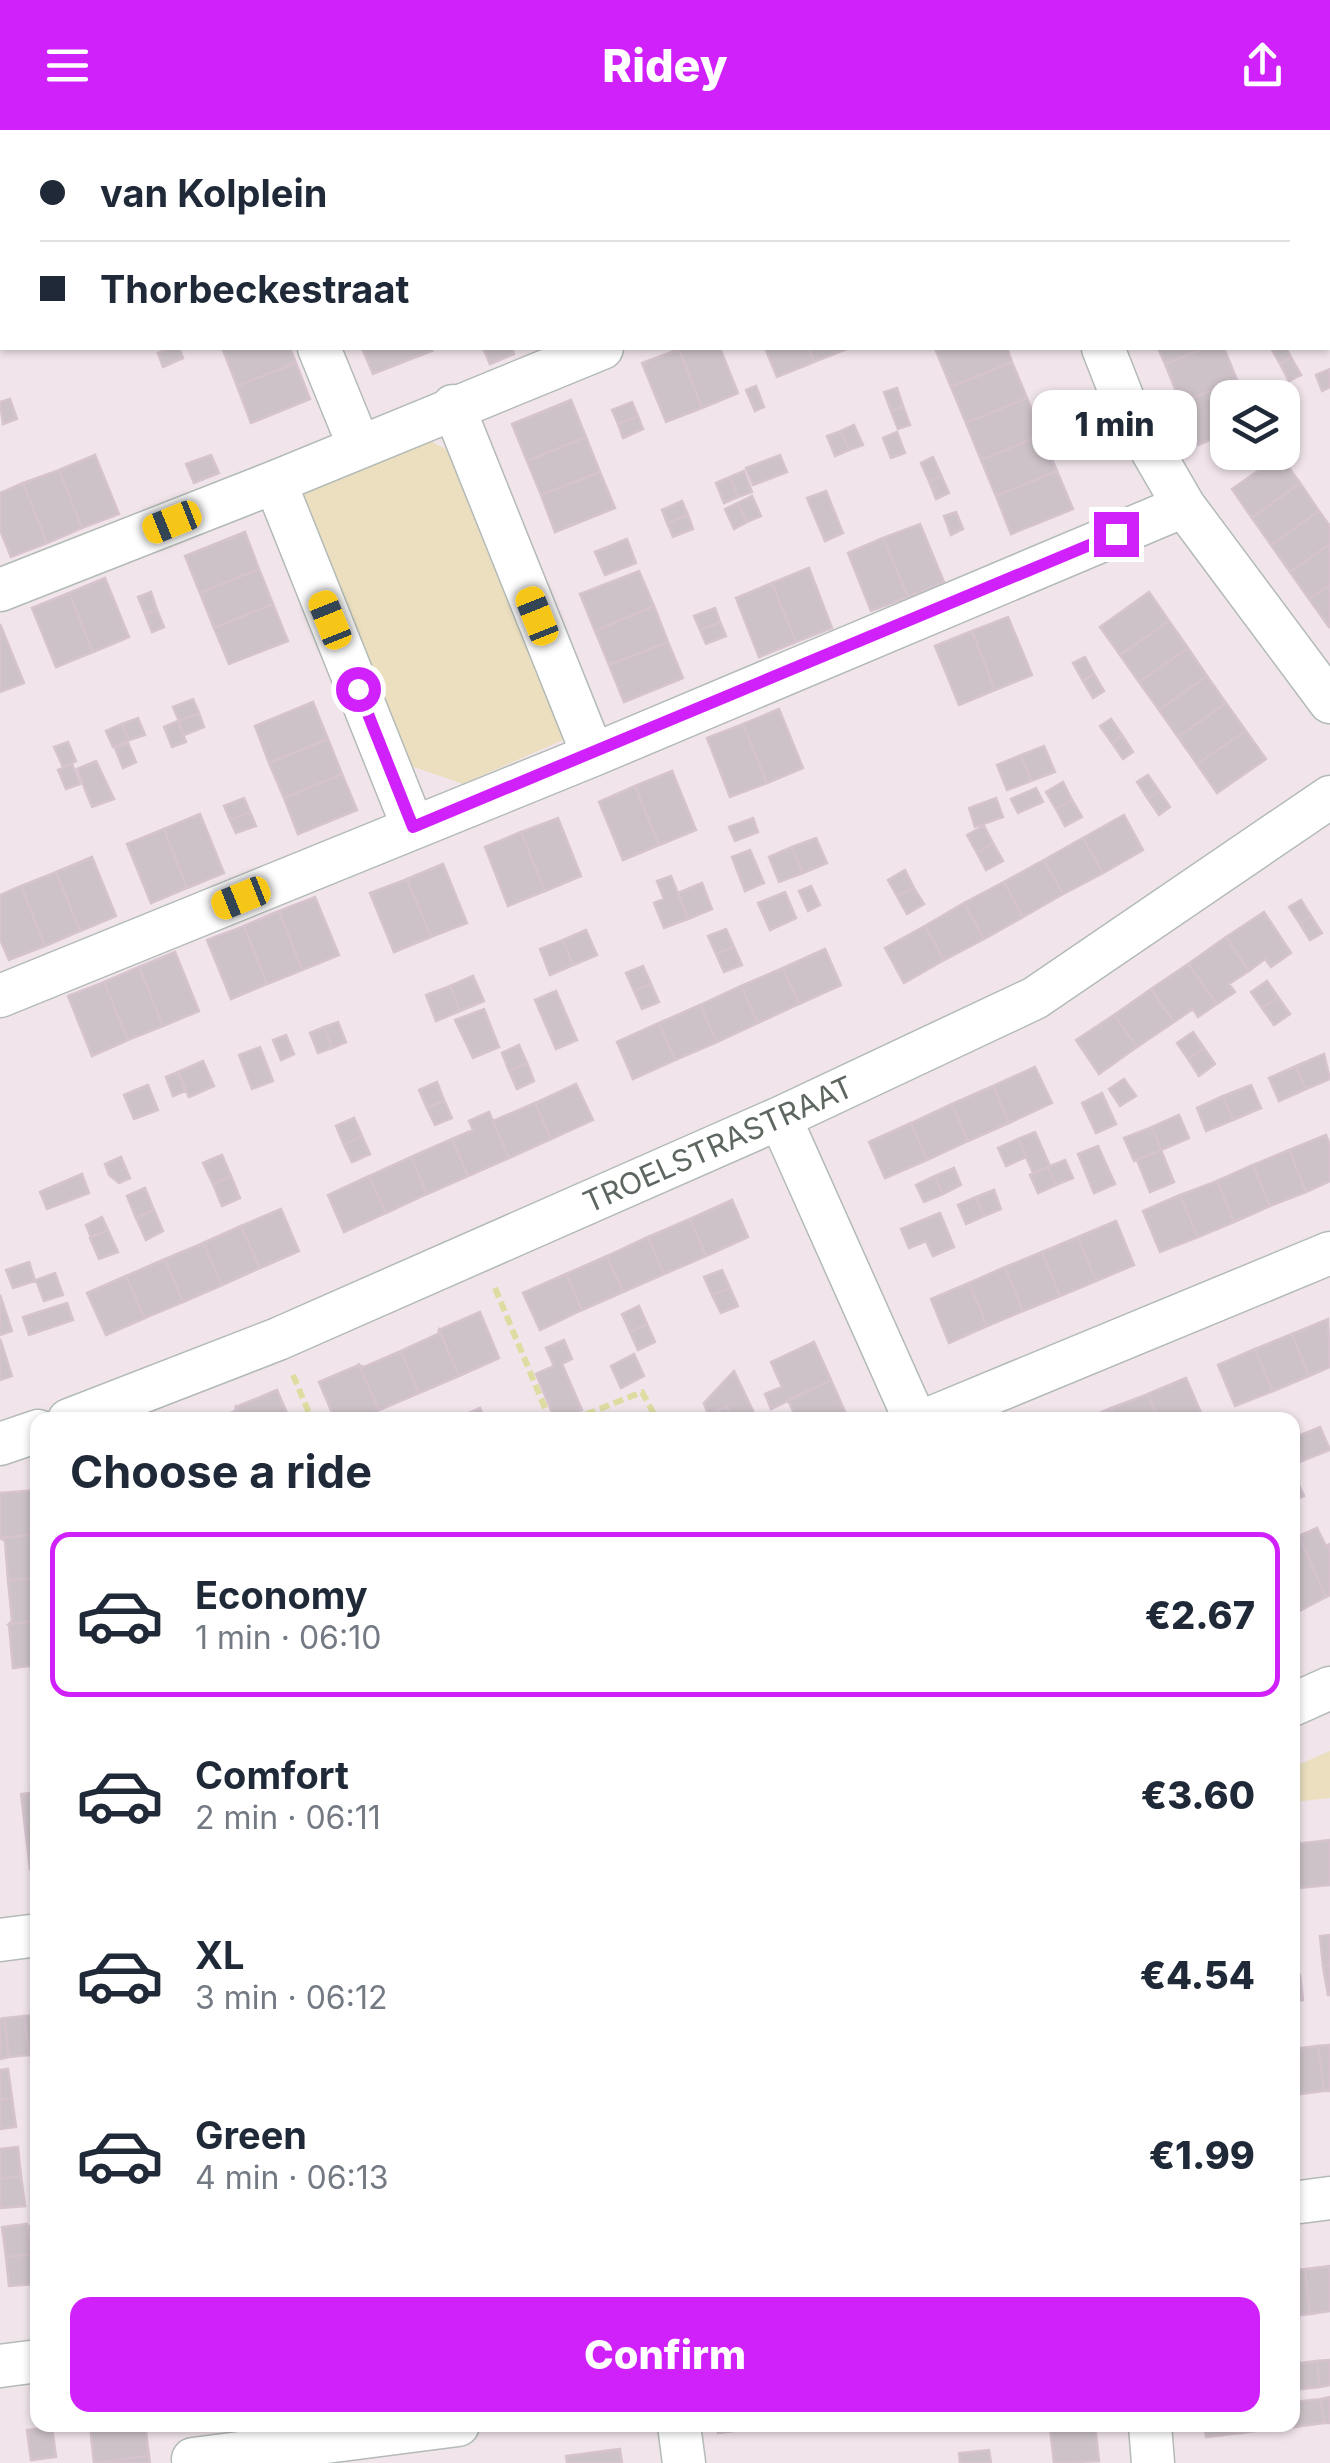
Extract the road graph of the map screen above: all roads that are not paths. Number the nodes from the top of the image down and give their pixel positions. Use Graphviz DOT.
graph roads {
  1 [pos="320,350"];
  2 [pos="597,350"];
  3 [pos="1104,350"];
  4 [pos="454,406"];
  5 [pos="359,446"];
  6 [pos="275,482"];
  7 [pos="1184,506"];
  8 [pos="0,590"];
  9 [pos="1330,702"];
  10 [pos="592,755"];
  11 [pos="1330,797"];
  12 [pos="413,827"];
  13 [pos="0,996"];
  14 [pos="780,1118"];
  15 [pos="1330,1253"];
  16 [pos="90,1412"];
  17 [pos="910,1412"];
  18 [pos="945,1412"];
  19 [pos="30,1434"];
  20 [pos="0,1444"];
  21 [pos="1330,1688"];
  22 [pos="1300,1701"];
  23 [pos="30,1936"];
  24 [pos="0,1940"];
  25 [pos="1330,2198"];
  26 [pos="1300,2202"];
  27 [pos="30,2362"];
  28 [pos="0,2366"];
  29 [pos="380,2432"];
  30 [pos="680,2432"];
  31 [pos="1151,2432"];
  32 [pos="192,2449"];
  33 [pos="684,2463"];
  34 [pos="1153,2463"];
  1 -- 5 [label="street"];
  2 -- 4 [label="street"];
  3 -- 7 [label="street"];
  4 -- 5 [label="street"];
  4 -- 10 [label="street"];
  5 -- 6 [label="street"];
  6 -- 8 [label="street"];
  6 -- 12 [label="street"];
  7 -- 9 [label="street"];
  7 -- 10 [label="street"];
  10 -- 12 [label="street"];
  11 -- 14 [label="street, TROELSTRASTRAAT"];
  12 -- 13 [label="street"];
  14 -- 16 [label="street, TROELSTRASTRAAT"];
  14 -- 17 [label="street"];
  15 -- 18 [label="street"];
  19 -- 20 [label="street"];
  21 -- 22 [label="street"];
  23 -- 24 [label="street"];
  25 -- 26 [label="street"];
  27 -- 28 [label="street"];
  29 -- 32 [label="street"];
  30 -- 33 [label="street"];
  31 -- 34 [label="street"];
}
